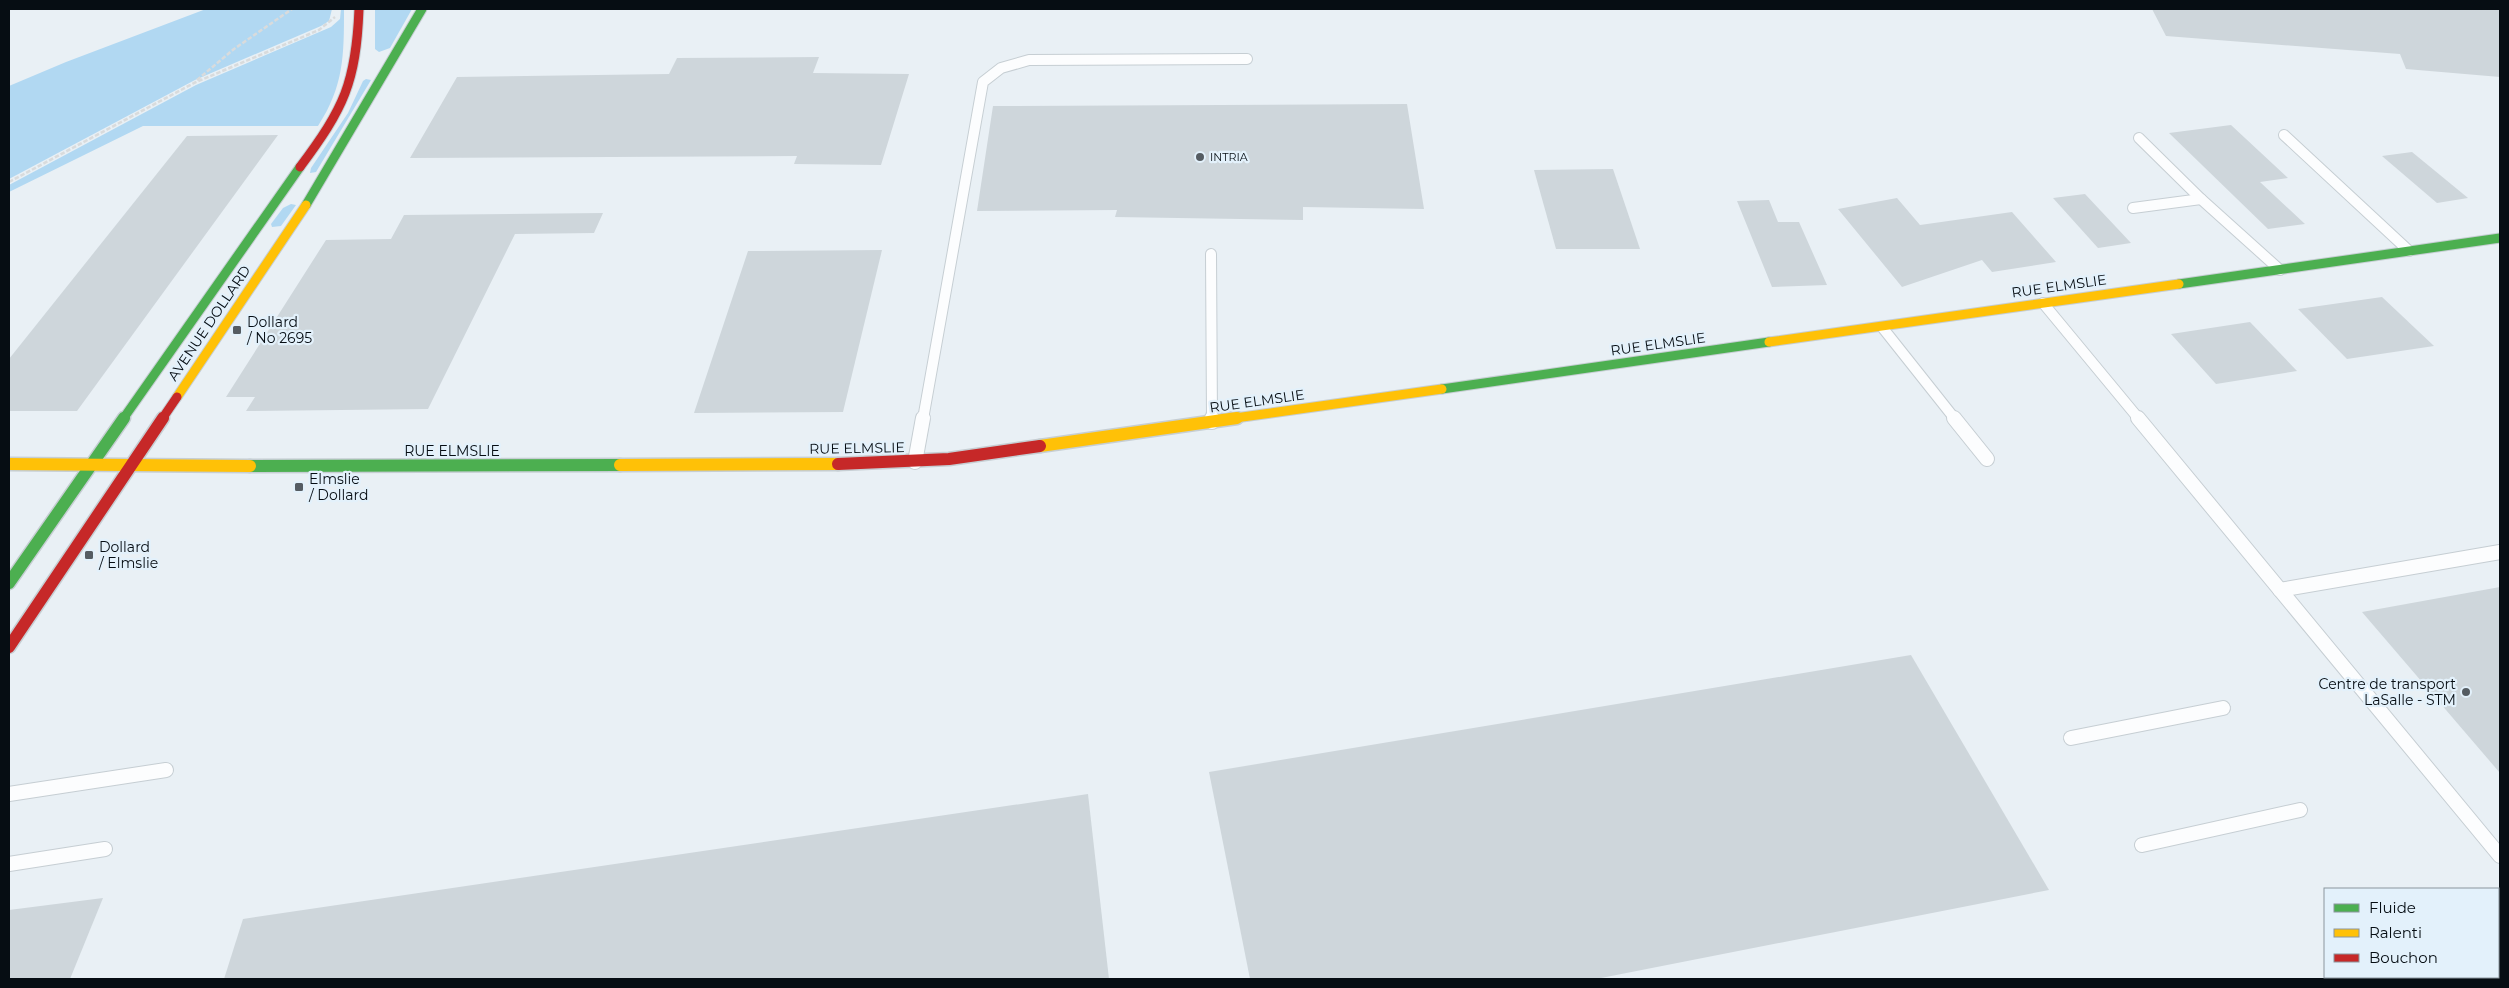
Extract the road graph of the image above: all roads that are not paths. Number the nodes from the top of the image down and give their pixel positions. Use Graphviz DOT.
graph roads {
  1 [pos="359,9"];
  2 [pos="422,9"];
  3 [pos="1247,59"];
  4 [pos="2284,134"];
  5 [pos="2139,138"];
  6 [pos="2202,199"];
  7 [pos="2133,208"];
  8 [pos="2500,238"];
  9 [pos="2409,251"];
  10 [pos="1211,254"];
  11 [pos="2280,270"];
  12 [pos="2043,304"];
  13 [pos="1882,327"];
  14 [pos="1212,422"];
  15 [pos="1987,459"];
  16 [pos="915,462"];
  17 [pos="9,464"];
  18 [pos="92,464"];
  19 [pos="130,466"];
  20 [pos="2500,552"];
  21 [pos="9,583"];
  22 [pos="2280,590"];
  23 [pos="10,645"];
  24 [pos="2223,708"];
  25 [pos="2071,738"];
  26 [pos="166,770"];
  27 [pos="9,794"];
  28 [pos="2300,810"];
  29 [pos="2142,845"];
  30 [pos="105,849"];
  31 [pos="2500,856"];
  32 [pos="9,864"];
  1 -- 18 [label="street, AVENUE DOLLARD"];
  2 -- 19 [label="street, AVENUE DOLLARD"];
  3 -- 16 [label="lane"];
  4 -- 9 [label="lane"];
  5 -- 6 [label="lane"];
  6 -- 7 [label="lane"];
  6 -- 11 [label="lane"];
  8 -- 9 [label="street, RUE ELMSLIE"];
  9 -- 11 [label="street, RUE ELMSLIE"];
  10 -- 14 [label="lane"];
  11 -- 12 [label="street, RUE ELMSLIE"];
  12 -- 13 [label="street, RUE ELMSLIE"];
  12 -- 22 [label="lane"];
  13 -- 14 [label="street, RUE ELMSLIE"];
  13 -- 15 [label="lane"];
  14 -- 16 [label="street, RUE ELMSLIE"];
  16 -- 19 [label="street, RUE ELMSLIE"];
  17 -- 18 [label="street, RUE ELMSLIE"];
  18 -- 19 [label="street, RUE ELMSLIE"];
  18 -- 21 [label="street, AVENUE DOLLARD"];
  19 -- 23 [label="street, AVENUE DOLLARD"];
  20 -- 22 [label="lane"];
  22 -- 31 [label="lane"];
  24 -- 25 [label="lane"];
  26 -- 27 [label="lane"];
  28 -- 29 [label="lane"];
  30 -- 32 [label="lane"];
}
